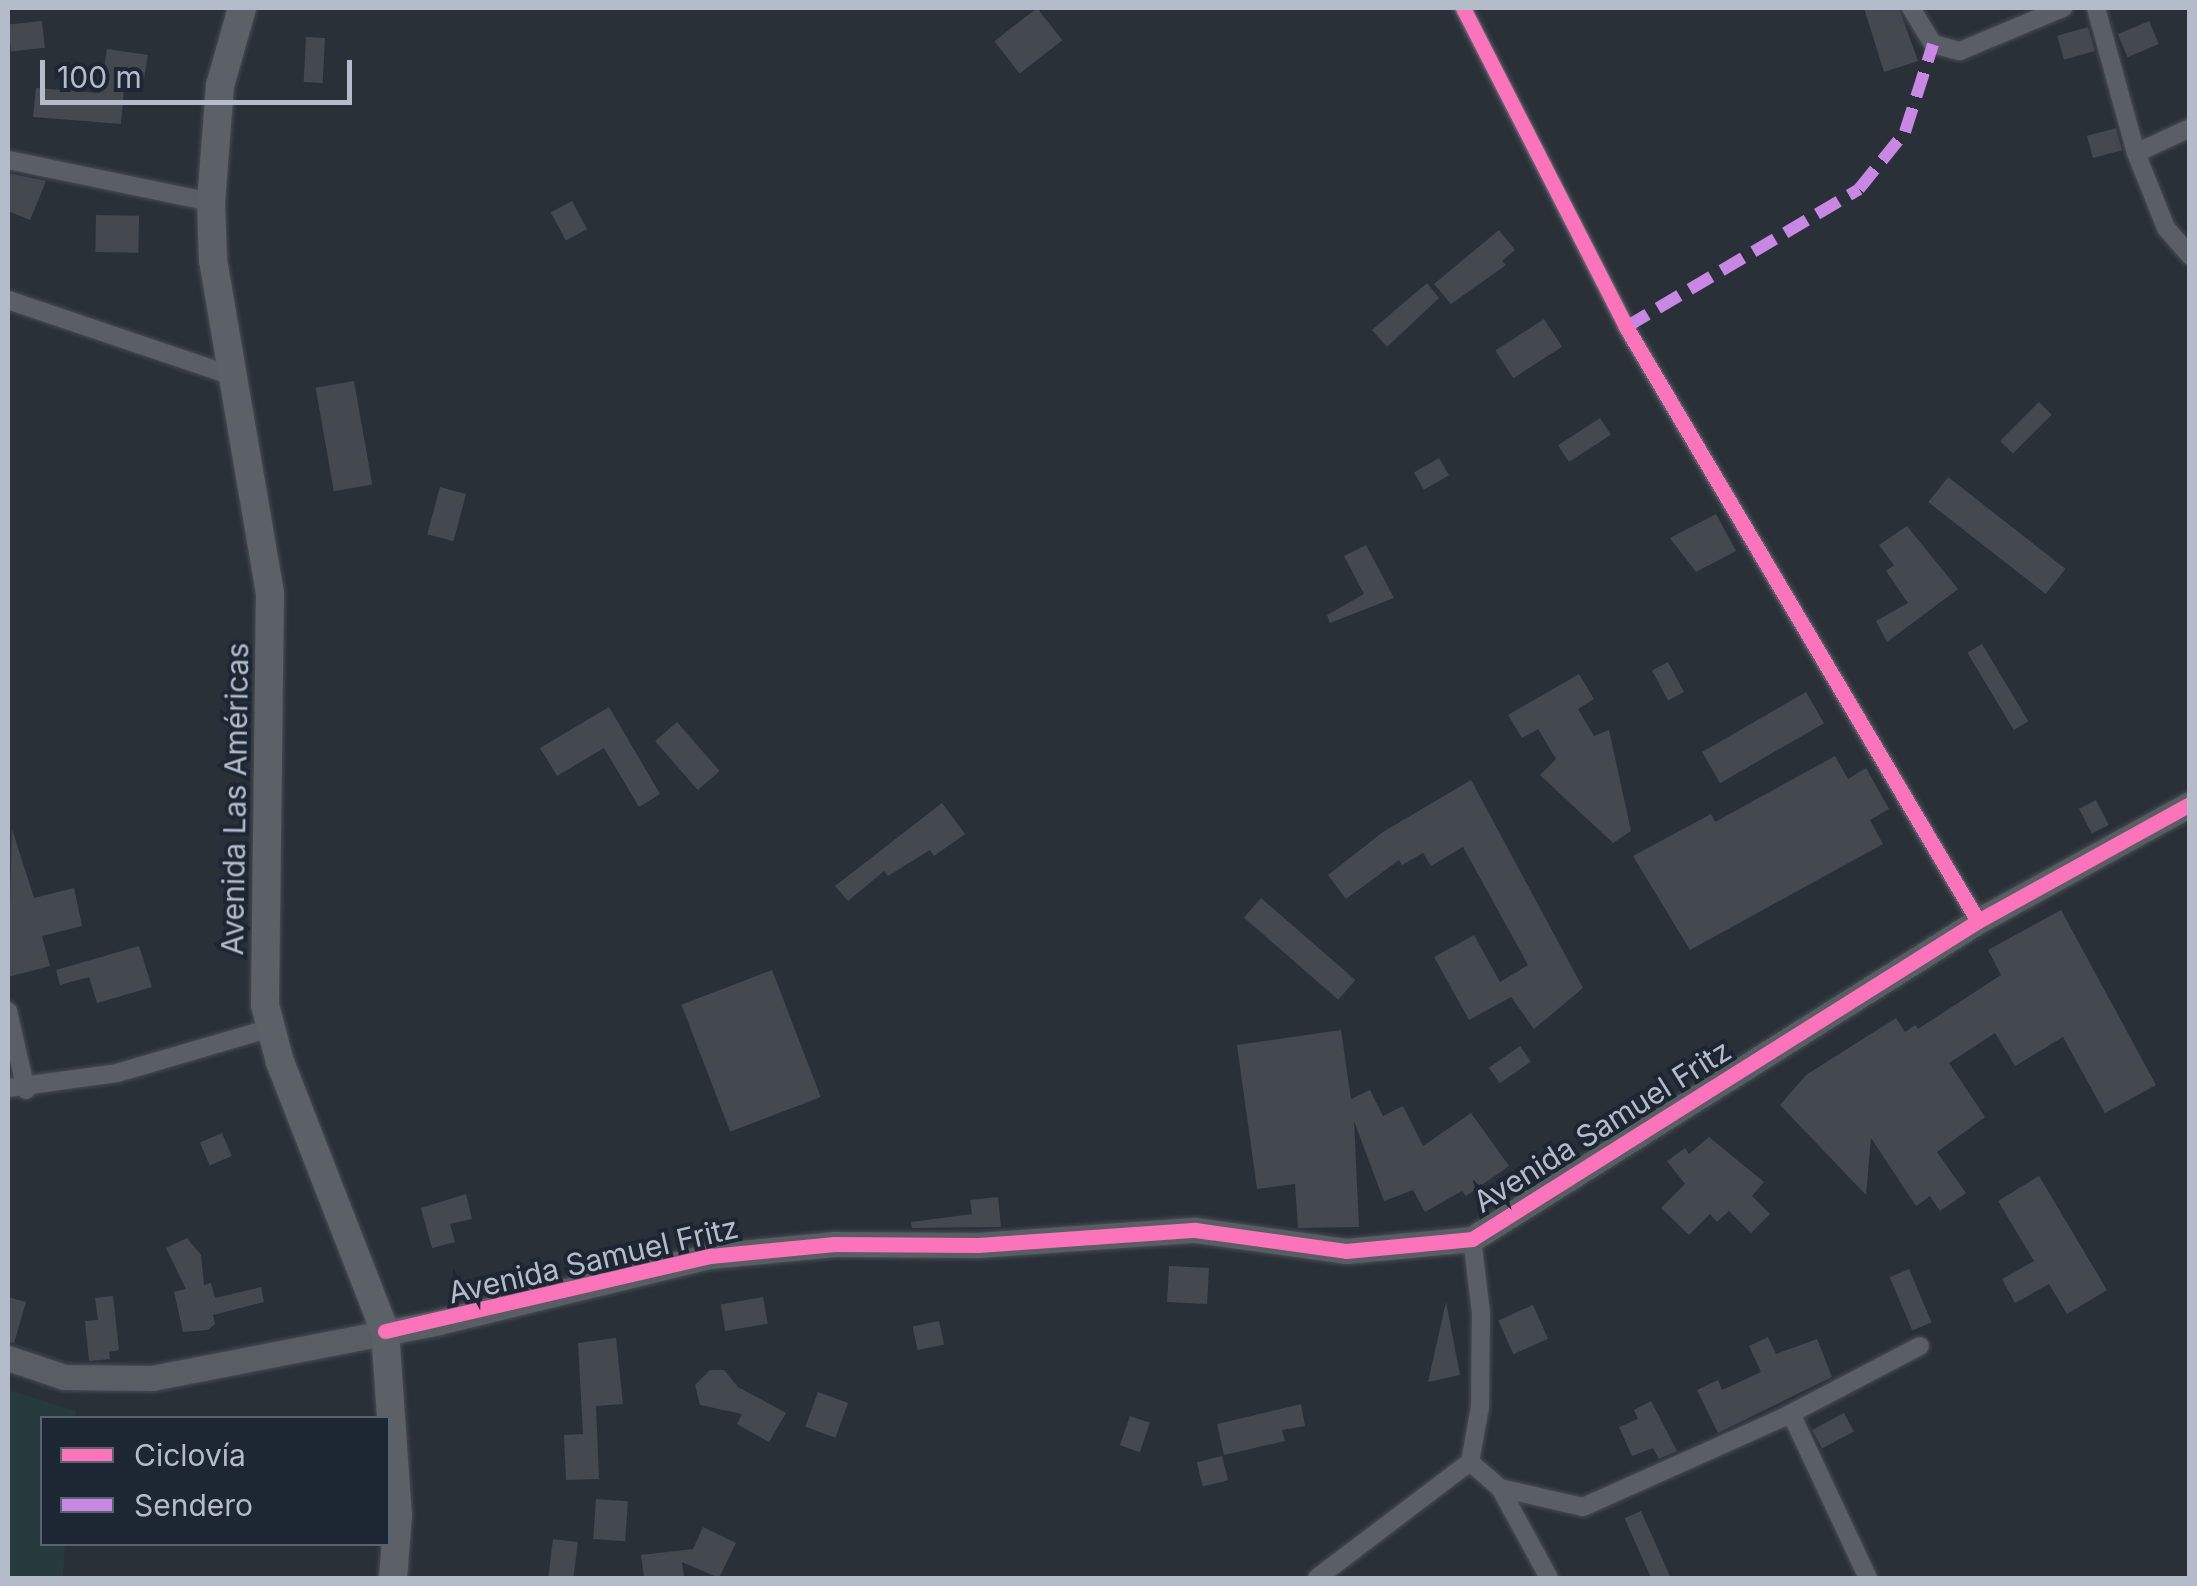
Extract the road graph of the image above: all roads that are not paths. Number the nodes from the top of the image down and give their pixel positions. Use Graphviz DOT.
graph roads {
  1 [pos="242,8"];
  2 [pos="1463,8"];
  3 [pos="1911,8"];
  4 [pos="2064,8"];
  5 [pos="2096,8"];
  6 [pos="2190,128"];
  7 [pos="2136,154"];
  8 [pos="8,160"];
  9 [pos="210,202"];
  10 [pos="2190,256"];
  11 [pos="8,300"];
  12 [pos="235,377"];
  13 [pos="2190,804"];
  14 [pos="1978,921"];
  15 [pos="8,1011"];
  16 [pos="271,1028"];
  17 [pos="16,1089"];
  18 [pos="1472,1239"];
  19 [pos="385,1331"];
  20 [pos="1920,1346"];
  21 [pos="8,1358"];
  22 [pos="1786,1416"];
  23 [pos="1470,1462"];
  24 [pos="1500,1488"];
  25 [pos="393,1578"];
  26 [pos="1317,1578"];
  27 [pos="1549,1578"];
  28 [pos="1868,1578"];
  1 -- 9 [label="main road, Avenida Las Américas"];
  2 -- 14 [label="street"];
  3 -- 4 [label="street"];
  5 -- 7 [label="street"];
  6 -- 7 [label="street"];
  7 -- 10 [label="street"];
  8 -- 9 [label="street"];
  9 -- 12 [label="main road, Avenida Las Américas"];
  11 -- 12 [label="street"];
  12 -- 16 [label="main road, Avenida Las Américas"];
  13 -- 14 [label="street, Avenida Samuel Fritz"];
  14 -- 18 [label="street, Avenida Samuel Fritz"];
  15 -- 17 [label="street"];
  16 -- 17 [label="street"];
  16 -- 19 [label="main road, Avenida Las Américas"];
  18 -- 19 [label="street, Avenida Samuel Fritz"];
  18 -- 23 [label="street"];
  19 -- 21 [label="street, Avenida Samuel Fritz"];
  19 -- 25 [label="main road, Avenida Las Américas"];
  20 -- 22 [label="street"];
  22 -- 24 [label="street"];
  22 -- 28 [label="street"];
  23 -- 24 [label="street"];
  23 -- 26 [label="street"];
  24 -- 27 [label="street"];
}
